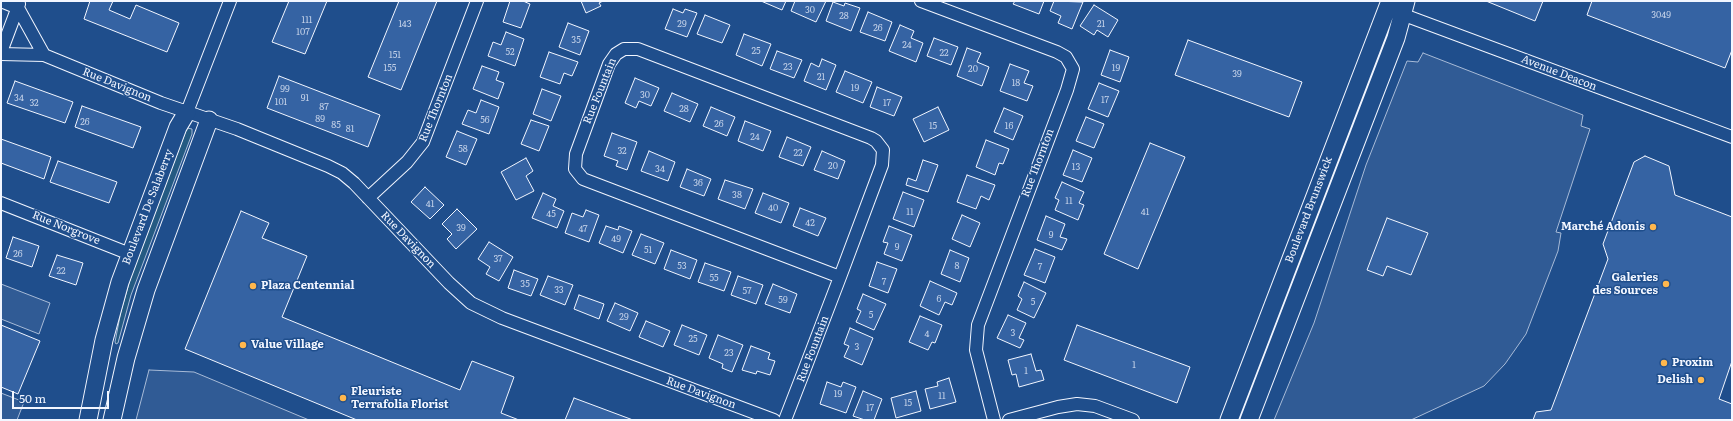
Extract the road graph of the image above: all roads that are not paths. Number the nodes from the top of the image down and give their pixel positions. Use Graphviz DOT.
graph roads {
  1 [pos="1,1"];
  2 [pos="230,1"];
  3 [pos="477,1"];
  4 [pos="921,1"];
  5 [pos="19,5"];
  6 [pos="1388,5"];
  7 [pos="1405,8"];
  8 [pos="1,53"];
  9 [pos="44,55"];
  10 [pos="187,112"];
  11 [pos="209,120"];
  12 [pos="1732,137"];
  13 [pos="368,198"];
  14 [pos="1,203"];
  15 [pos="130,254"];
  16 [pos="840,277"];
  17 [pos="102,352"];
  18 [pos="126,358"];
  19 [pos="88,420"];
  20 [pos="112,420"];
  21 [pos="774,420"];
  22 [pos="785,420"];
  23 [pos="994,420"];
  24 [pos="1010,420"];
  25 [pos="1134,420"];
  26 [pos="1228,420"];
  27 [pos="1249,420"];
  1 -- 5 [label="street"];
  2 -- 10 [label="street, Boulevard De Salaberry"];
  3 -- 13 [label="street, Rue Thornton"];
  4 -- 23 [label="street, Rue Thornton"];
  5 -- 8 [label="street"];
  5 -- 9 [label="street"];
  6 -- 7 [label="street, Avenue Deacon"];
  6 -- 26 [label="street, Boulevard Brunswick"];
  7 -- 12 [label="street, Avenue Deacon"];
  7 -- 27 [label="street, Boulevard Brunswick"];
  8 -- 9 [label="street, Rue Davignon"];
  9 -- 10 [label="street, Rue Davignon"];
  10 -- 11 [label="street, Rue Davignon"];
  10 -- 15 [label="street, Boulevard De Salaberry"];
  11 -- 13 [label="street, Rue Davignon"];
  11 -- 18 [label="street"];
  13 -- 21 [label="street, Rue Davignon"];
  14 -- 15 [label="street, Rue Norgrove"];
  15 -- 17 [label="street, Boulevard De Salaberry"];
  16 -- 16 [label="street, Rue Fountain"];
  16 -- 22 [label="street, Rue Fountain"];
  17 -- 18 [label="street"];
  17 -- 19 [label="street, Boulevard De Salaberry"];
  18 -- 20 [label="street"];
  24 -- 25 [label="street"];
}
